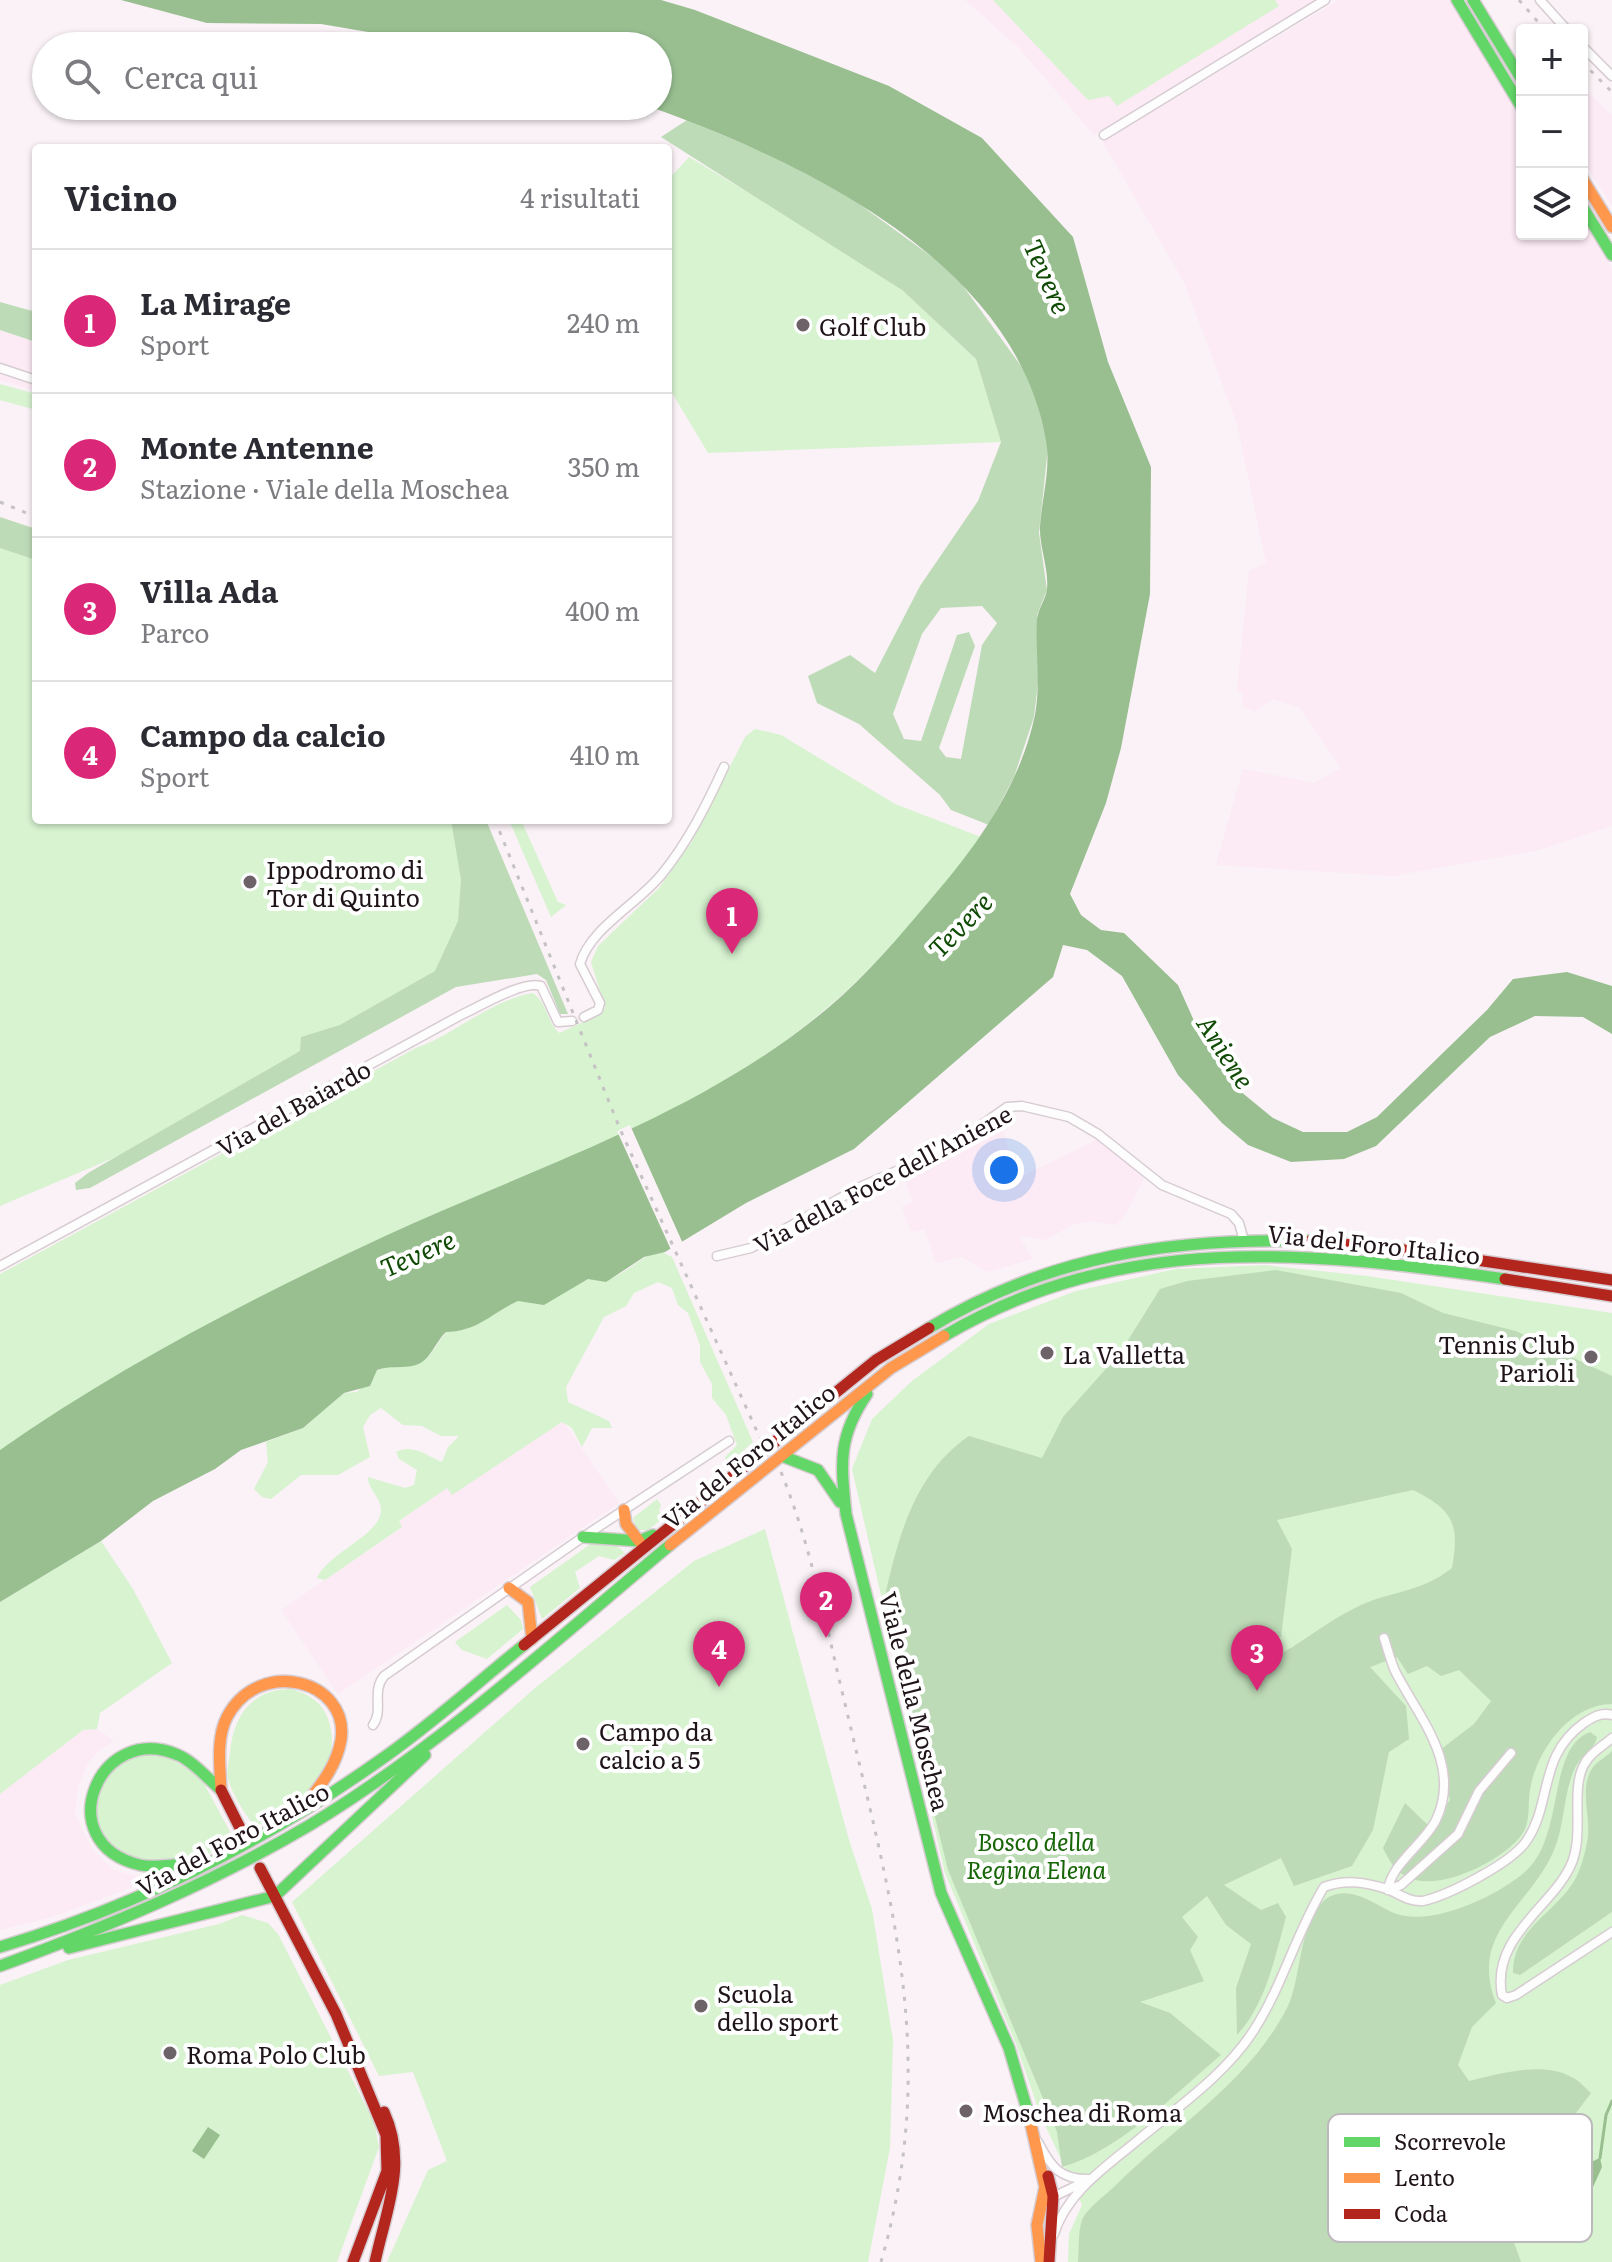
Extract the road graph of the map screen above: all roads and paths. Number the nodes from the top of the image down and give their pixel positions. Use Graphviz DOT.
graph roads {
  1 [pos="1325,0"];
  2 [pos="1457,0"];
  3 [pos="1473,0"];
  4 [pos="1540,0"];
  5 [pos="1562,24"];
  6 [pos="1588,52"];
  7 [pos="1516,70"];
  8 [pos="1612,76"];
  9 [pos="1516,98"];
  10 [pos="1104,135"];
  11 [pos="1588,188"];
  12 [pos="1588,216"];
  13 [pos="1612,227"];
  14 [pos="1612,255"];
  15 [pos="0,368"];
  16 [pos="32,379"];
  17 [pos="724,767"];
  18 [pos="584,1017"];
  19 [pos="572,1021"];
  20 [pos="1243,1237"];
  21 [pos="717,1256"];
  22 [pos="0,1266"];
  23 [pos="1612,1280"];
  24 [pos="1612,1296"];
  25 [pos="880,1376"];
  26 [pos="729,1441"];
  27 [pos="782,1456"];
  28 [pos="624,1510"];
  29 [pos="846,1514"];
  30 [pos="685,1516"];
  31 [pos="583,1537"];
  32 [pos="639,1541"];
  33 [pos="509,1588"];
  34 [pos="1384,1638"];
  35 [pos="532,1639"];
  36 [pos="1612,1715"];
  37 [pos="460,1718"];
  38 [pos="373,1725"];
  39 [pos="1612,1738"];
  40 [pos="1511,1753"];
  41 [pos="221,1790"];
  42 [pos="287,1823"];
  43 [pos="243,1834"];
  44 [pos="236,1850"];
  45 [pos="260,1868"];
  46 [pos="1388,1890"];
  47 [pos="275,1896"];
  48 [pos="1612,1932"];
  49 [pos="0,1947"];
  50 [pos="29,1956"];
  51 [pos="0,1966"];
  52 [pos="374,2096"];
  53 [pos="1034,2135"];
  54 [pos="1043,2169"];
  55 [pos="1090,2179"];
  56 [pos="1053,2196"];
  57 [pos="1042,2204"];
  58 [pos="1052,2239"];
  59 [pos="353,2262"];
  60 [pos="375,2262"];
  61 [pos="1041,2262"];
  62 [pos="1049,2262"];
  1 -- 10 [label="street"];
  2 -- 9 [label="main road"];
  3 -- 7 [label="main road"];
  4 -- 5 [label="street"];
  6 -- 8 [label="street"];
  11 -- 13 [label="main road"];
  12 -- 14 [label="main road"];
  15 -- 16 [label="street"];
  17 -- 18 [label="street"];
  19 -- 22 [label="street, Via del Baiardo"];
  20 -- 21 [label="street, Via della Foce dell'Aniene"];
  20 -- 23 [label="main road, Via del Foro Italico"];
  20 -- 30 [label="main road, Via del Foro Italico"];
  24 -- 25 [label="main road, Via del Foro Italico"];
  25 -- 27 [label="main road, Via del Foro Italico"];
  25 -- 29 [label="main road"];
  26 -- 28 [label="street, Via del Foro Italico"];
  27 -- 29 [label="main road"];
  27 -- 37 [label="main road, Via del Foro Italico"];
  28 -- 31 [label="street, Via del Foro Italico"];
  28 -- 32 [label="main road"];
  29 -- 53 [label="main road, Viale della Moschea"];
  30 -- 32 [label="main road"];
  30 -- 35 [label="main road, Via del Foro Italico"];
  31 -- 32 [label="main road"];
  31 -- 33 [label="street, Via del Foro Italico"];
  33 -- 35 [label="main road"];
  33 -- 38 [label="street, Via del Foro Italico"];
  34 -- 46 [label="street"];
  35 -- 42 [label="main road, Via del Foro Italico"];
  36 -- 46 [label="street"];
  37 -- 47 [label="main road"];
  37 -- 50 [label="main road, Via del Foro Italico"];
  39 -- 48 [label="street"];
  40 -- 46 [label="street"];
  41 -- 42 [label="main road"];
  41 -- 43 [label="main road"];
  41 -- 44 [label="main road"];
  42 -- 44 [label="main road, Via del Foro Italico"];
  44 -- 49 [label="main road, Via del Foro Italico"];
  45 -- 47 [label="main road"];
  46 -- 55 [label="street"];
  47 -- 50 [label="main road"];
  47 -- 52 [label="main road"];
  50 -- 51 [label="main road, Via del Foro Italico"];
  52 -- 59 [label="main road"];
  52 -- 60 [label="main road"];
  53 -- 54 [label="main road, Viale della Moschea"];
  53 -- 55 [label="street"];
  54 -- 56 [label="main road, Viale della Moschea"];
  54 -- 57 [label="main road, Viale della Moschea"];
  55 -- 56 [label="street"];
  55 -- 58 [label="street"];
  56 -- 57 [label="street"];
  56 -- 58 [label="main road, Viale della Moschea"];
  57 -- 61 [label="main road, Viale della Moschea"];
  58 -- 62 [label="main road, Viale della Moschea"];
}
